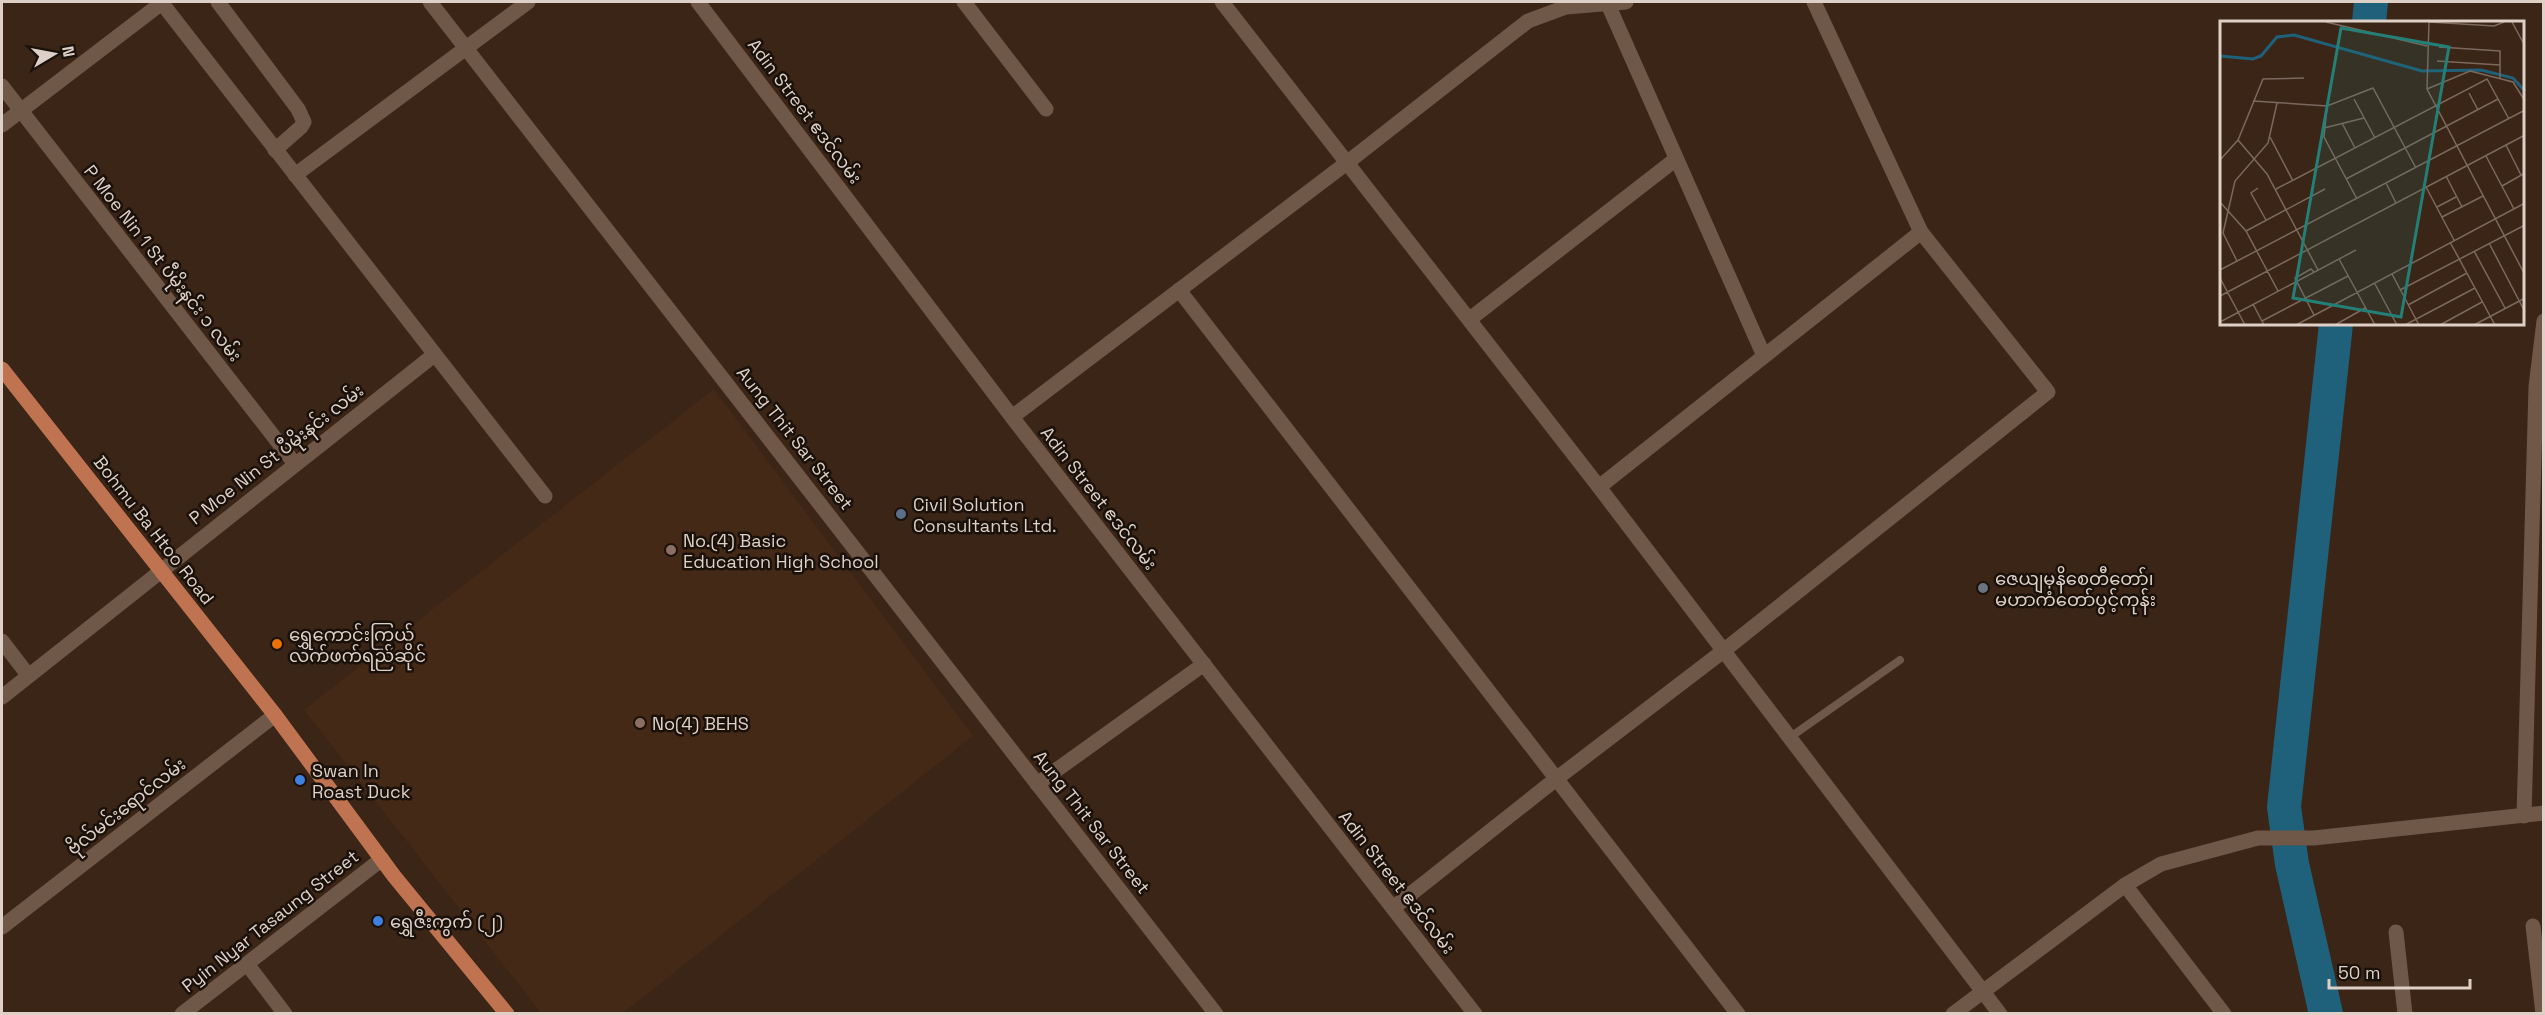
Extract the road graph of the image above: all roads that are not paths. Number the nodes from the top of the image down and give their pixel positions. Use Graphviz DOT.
graph roads {
  1 [pos="162,2"];
  2 [pos="218,2"];
  3 [pos="429,2"];
  4 [pos="528,2"];
  5 [pos="698,2"];
  6 [pos="964,2"];
  7 [pos="1222,2"];
  8 [pos="1606,2"];
  9 [pos="1626,2"];
  10 [pos="1814,2"];
  11 [pos="466,48"];
  12 [pos="2,86"];
  13 [pos="1046,109"];
  14 [pos="21,111"];
  15 [pos="2,125"];
  16 [pos="275,150"];
  17 [pos="1676,159"];
  18 [pos="1348,162"];
  19 [pos="296,176"];
  20 [pos="1921,232"];
  21 [pos="1179,290"];
  22 [pos="1470,319"];
  23 [pos="2544,321"];
  24 [pos="434,355"];
  25 [pos="1764,356"];
  26 [pos="2,369"];
  27 [pos="2540,387"];
  28 [pos="1012,417"];
  29 [pos="295,464"];
  30 [pos="1599,487"];
  31 [pos="545,496"];
  32 [pos="161,571"];
  33 [pos="2,641"];
  34 [pos="1722,652"];
  35 [pos="1900,660"];
  36 [pos="1204,664"];
  37 [pos="28,675"];
  38 [pos="2,697"];
  39 [pos="275,715"];
  40 [pos="1789,738"];
  41 [pos="1557,778"];
  42 [pos="1037,784"];
  43 [pos="2544,813"];
  44 [pos="2524,816"];
  45 [pos="382,859"];
  46 [pos="2125,885"];
  47 [pos="1393,908"];
  48 [pos="2533,926"];
  49 [pos="2,927"];
  50 [pos="2396,932"];
  51 [pos="246,964"];
  52 [pos="1982,991"];
  53 [pos="182,1014"];
  54 [pos="285,1014"];
  55 [pos="507,1014"];
  56 [pos="1216,1014"];
  57 [pos="1475,1014"];
  58 [pos="1738,1014"];
  59 [pos="1953,1014"];
  60 [pos="2000,1014"];
  61 [pos="2224,1014"];
  62 [pos="2405,1014"];
  63 [pos="2543,1014"];
  1 -- 14 [label="street"];
  1 -- 16 [label="street"];
  2 -- 16 [label="street"];
  3 -- 11 [label="street, Aung Thit Sar Street"];
  4 -- 11 [label="street"];
  5 -- 28 [label="street, Adin Street ဧဒင်လမ်း"];
  6 -- 13 [label="street"];
  7 -- 18 [label="street"];
  8 -- 9 [label="street"];
  8 -- 17 [label="street"];
  8 -- 18 [label="street"];
  10 -- 20 [label="street"];
  11 -- 19 [label="street"];
  11 -- 42 [label="street, Aung Thit Sar Street"];
  12 -- 14 [label="street, P Moe Nin 1 St ပီမိုးနင်း ၁ လမ်း"];
  14 -- 15 [label="street"];
  14 -- 29 [label="street, P Moe Nin 1 St ပီမိုးနင်း ၁ လမ်း"];
  16 -- 19 [label="street"];
  17 -- 22 [label="street"];
  17 -- 25 [label="street"];
  18 -- 21 [label="street"];
  18 -- 22 [label="street"];
  19 -- 24 [label="street"];
  20 -- 25 [label="street"];
  20 -- 34 [label="street"];
  21 -- 28 [label="street"];
  21 -- 41 [label="street"];
  22 -- 30 [label="street"];
  23 -- 27 [label="street"];
  24 -- 29 [label="street, P Moe Nin St ပီမိုးနင်း လမ်း"];
  24 -- 31 [label="street"];
  25 -- 30 [label="street"];
  26 -- 32 [label="main road, Bohmu Ba Htoo Road"];
  27 -- 44 [label="street"];
  28 -- 36 [label="street, Adin Street ဧဒင်လမ်း"];
  29 -- 32 [label="street, P Moe Nin St ပီမိုးနင်း လမ်း"];
  30 -- 34 [label="street"];
  32 -- 37 [label="street, P Moe Nin St ပီမိုးနင်း လမ်း"];
  32 -- 39 [label="main road, Bohmu Ba Htoo Road"];
  33 -- 37 [label="street"];
  34 -- 40 [label="street"];
  34 -- 41 [label="street"];
  35 -- 40 [label="lane"];
  36 -- 42 [label="street"];
  36 -- 47 [label="street, Adin Street ဧဒင်လမ်း"];
  37 -- 38 [label="street, P Moe Nin St ပီမိုးနင်း လမ်း"];
  39 -- 45 [label="main road, Bohmu Ba Htoo Road"];
  39 -- 49 [label="street, ဗိုလ်မင်းရောင်လမ်း"];
  40 -- 52 [label="street"];
  41 -- 47 [label="street"];
  41 -- 58 [label="street"];
  42 -- 56 [label="street, Aung Thit Sar Street"];
  43 -- 44 [label="street"];
  44 -- 46 [label="street"];
  45 -- 51 [label="street, Pyin Nyar Tasaung Street"];
  45 -- 55 [label="main road, Bohmu Ba Htoo Road"];
  46 -- 52 [label="street"];
  46 -- 61 [label="street"];
  47 -- 57 [label="street, Adin Street ဧဒင်လမ်း"];
  48 -- 63 [label="street"];
  50 -- 62 [label="street"];
  51 -- 53 [label="street, Pyin Nyar Tasaung Street"];
  51 -- 54 [label="street"];
  52 -- 59 [label="street"];
  52 -- 60 [label="street"];
}
